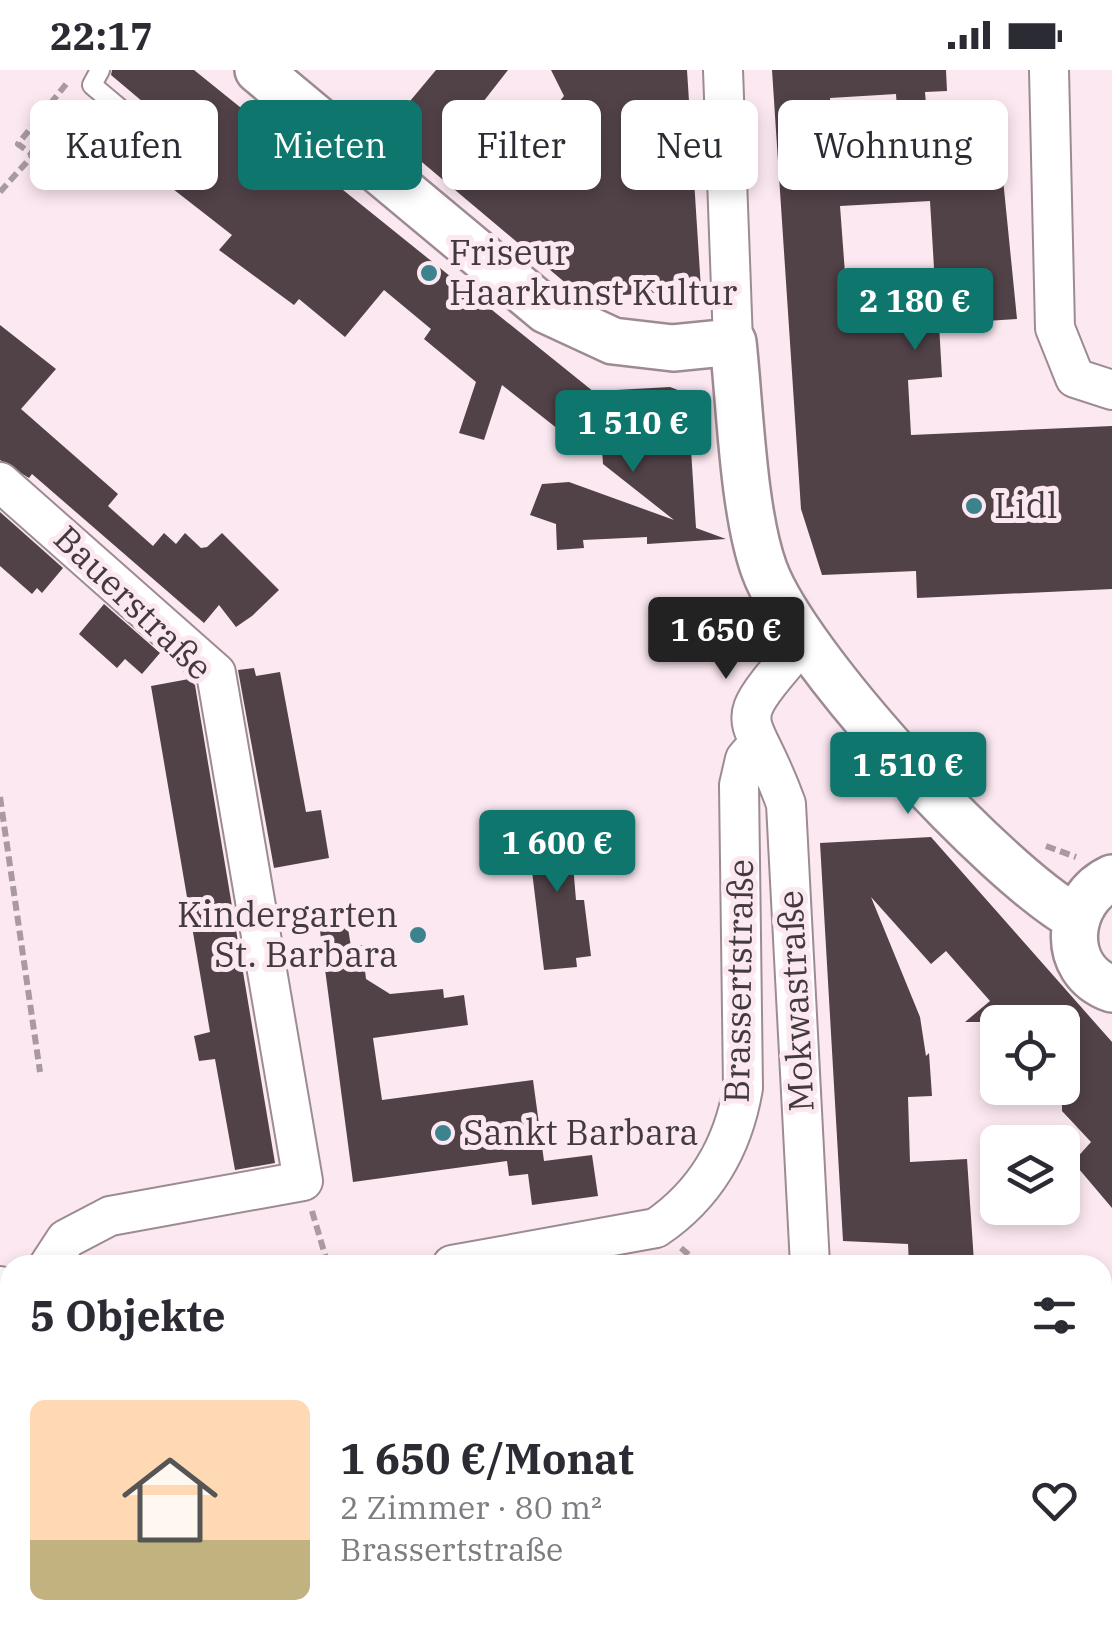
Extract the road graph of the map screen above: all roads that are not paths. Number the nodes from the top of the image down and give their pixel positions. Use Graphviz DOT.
graph roads {
  1 [pos="100,70"];
  2 [pos="258,70"];
  3 [pos="724,70"];
  4 [pos="1050,70"];
  5 [pos="110,100"];
  6 [pos="733,342"];
  7 [pos="1112,390"];
  8 [pos="0,482"];
  9 [pos="803,642"];
  10 [pos="758,744"];
  11 [pos="1112,878"];
  12 [pos="1076,918"];
  13 [pos="1112,988"];
  14 [pos="56,1255"];
  15 [pos="507,1255"];
  16 [pos="809,1255"];
  1 -- 5 [label="lane"];
  2 -- 6 [label="street"];
  3 -- 6 [label="street"];
  4 -- 7 [label="street"];
  6 -- 9 [label="street"];
  8 -- 14 [label="street, Bauerstraße"];
  9 -- 10 [label="street, Brassertstraße"];
  9 -- 12 [label="street"];
  10 -- 15 [label="street, Brassertstraße"];
  10 -- 16 [label="street, Mokwastraße"];
  11 -- 12 [label="street"];
  12 -- 13 [label="street"];
}
